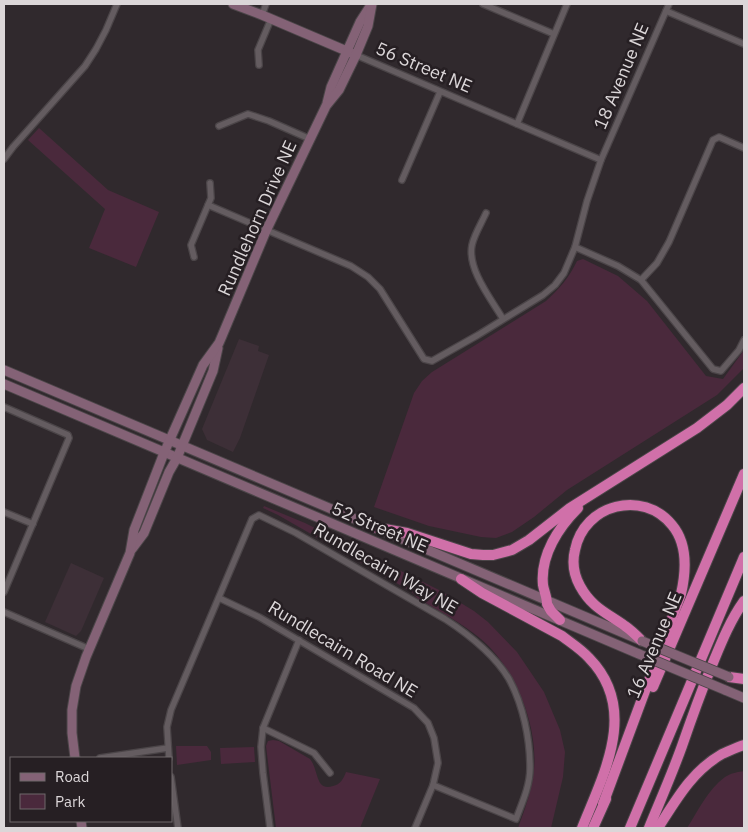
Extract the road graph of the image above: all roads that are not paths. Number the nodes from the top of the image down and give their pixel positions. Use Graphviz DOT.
graph roads {
  1 [pos="117,4"];
  2 [pos="233,4"];
  3 [pos="266,4"];
  4 [pos="372,4"];
  5 [pos="483,4"];
  6 [pos="567,4"];
  7 [pos="669,4"];
  8 [pos="666,11"];
  9 [pos="262,15"];
  10 [pos="271,19"];
  11 [pos="554,34"];
  12 [pos="744,44"];
  13 [pos="351,54"];
  14 [pos="259,65"];
  15 [pos="440,92"];
  16 [pos="517,124"];
  17 [pos="219,126"];
  18 [pos="310,139"];
  19 [pos="744,148"];
  20 [pos="4,159"];
  21 [pos="601,160"];
  22 [pos="402,180"];
  23 [pos="210,182"];
  24 [pos="208,205"];
  25 [pos="486,213"];
  26 [pos="266,231"];
  27 [pos="575,247"];
  28 [pos="194,257"];
  29 [pos="641,280"];
  30 [pos="503,319"];
  31 [pos="744,340"];
  32 [pos="219,343"];
  33 [pos="4,370"];
  34 [pos="4,384"];
  35 [pos="744,388"];
  36 [pos="4,406"];
  37 [pos="170,441"];
  38 [pos="182,446"];
  39 [pos="164,453"];
  40 [pos="177,458"];
  41 [pos="744,474"];
  42 [pos="591,495"];
  43 [pos="4,512"];
  44 [pos="33,524"];
  45 [pos="373,527"];
  46 [pos="130,553"];
  47 [pos="744,557"];
  48 [pos="461,579"];
  49 [pos="4,592"];
  50 [pos="219,598"];
  51 [pos="547,601"];
  52 [pos="744,601"];
  53 [pos="4,612"];
  54 [pos="560,620"];
  55 [pos="299,640"];
  56 [pos="642,641"];
  57 [pos="89,649"];
  58 [pos="729,677"];
  59 [pos="744,679"];
  60 [pos="744,684"];
  61 [pos="744,698"];
  62 [pos="264,728"];
  63 [pos="744,744"];
  64 [pos="168,748"];
  65 [pos="75,757"];
  66 [pos="107,757"];
  67 [pos="169,757"];
  68 [pos="330,773"];
  69 [pos="172,784"];
  70 [pos="433,785"];
  71 [pos="604,804"];
  72 [pos="178,828"];
  73 [pos="270,828"];
  74 [pos="415,828"];
  75 [pos="582,828"];
  76 [pos="593,828"];
  77 [pos="630,828"];
  78 [pos="649,828"];
  79 [pos="658,828"];
  1 -- 20 [label="street"];
  2 -- 9 [label="main road, 56 Street NE"];
  3 -- 9 [label="street"];
  4 -- 13 [label="main road, Rundlehorn Drive NE"];
  5 -- 11 [label="street"];
  6 -- 11 [label="street"];
  7 -- 8 [label="street, 18 Avenue NE"];
  8 -- 12 [label="street"];
  8 -- 21 [label="street, 18 Avenue NE"];
  9 -- 10 [label="main road, 56 Street NE"];
  10 -- 13 [label="main road, 56 Street NE"];
  10 -- 14 [label="street"];
  11 -- 16 [label="street"];
  13 -- 15 [label="street, 56 Street NE"];
  13 -- 18 [label="main road, Rundlehorn Drive NE"];
  15 -- 16 [label="street, 56 Street NE"];
  15 -- 22 [label="street"];
  16 -- 21 [label="street, 56 Street NE"];
  17 -- 18 [label="street"];
  18 -- 26 [label="main road, Rundlehorn Drive NE"];
  19 -- 29 [label="street"];
  21 -- 27 [label="street, 18 Avenue NE"];
  23 -- 24 [label="street"];
  24 -- 26 [label="street, 18 Avenue NE"];
  24 -- 28 [label="street"];
  25 -- 30 [label="street"];
  26 -- 30 [label="street, 18 Avenue NE"];
  26 -- 32 [label="main road, Rundlehorn Drive NE"];
  27 -- 29 [label="street"];
  27 -- 30 [label="street, 18 Avenue NE"];
  29 -- 31 [label="street"];
  32 -- 37 [label="main road, Rundlehorn Drive NE"];
  32 -- 38 [label="main road, Rundlehorn Drive NE"];
  33 -- 37 [label="main road, 52 Street NE"];
  34 -- 39 [label="main road, 52 Street NE"];
  35 -- 42 [label="highway"];
  36 -- 44 [label="street"];
  37 -- 38 [label="main road, 52 Street NE"];
  37 -- 39 [label="main road, Rundlehorn Drive NE"];
  38 -- 40 [label="main road, Rundlehorn Drive NE"];
  38 -- 45 [label="main road, 52 Street NE"];
  39 -- 40 [label="main road, 52 Street NE"];
  39 -- 46 [label="main road, Rundlehorn Drive NE"];
  40 -- 46 [label="main road, Rundlehorn Drive NE"];
  40 -- 48 [label="main road, 52 Street NE"];
  41 -- 71 [label="highway, 16 Avenue NE"];
  42 -- 45 [label="highway"];
  42 -- 51 [label="highway"];
  43 -- 44 [label="street"];
  44 -- 49 [label="street"];
  45 -- 51 [label="main road, 52 Street NE"];
  46 -- 57 [label="main road, Rundlehorn Drive NE"];
  47 -- 77 [label="highway"];
  48 -- 54 [label="main road, 52 Street NE"];
  48 -- 75 [label="highway"];
  50 -- 55 [label="street, Rundlecairn Road NE"];
  50 -- 64 [label="street, Rundlecairn Way NE"];
  50 -- 70 [label="street, Rundlecairn Way NE"];
  51 -- 54 [label="highway"];
  51 -- 56 [label="main road, 52 Street NE"];
  52 -- 78 [label="highway"];
  53 -- 57 [label="street"];
  54 -- 61 [label="main road, 52 Street NE, bridge"];
  55 -- 62 [label="street"];
  55 -- 70 [label="street, Rundlecairn Road NE"];
  56 -- 58 [label="main road, 52 Street NE, bridge"];
  56 -- 71 [label="highway"];
  57 -- 65 [label="main road, Rundlehorn Drive NE"];
  58 -- 59 [label="highway"];
  58 -- 60 [label="main road, 52 Street NE"];
  62 -- 68 [label="street"];
  62 -- 73 [label="street"];
  63 -- 79 [label="highway"];
  64 -- 66 [label="street"];
  64 -- 67 [label="street, Rundlecairn Way NE"];
  69 -- 72 [label="street"];
  70 -- 74 [label="street, Rundlecairn Road NE"];
  71 -- 76 [label="highway, 16 Avenue NE"];
}
